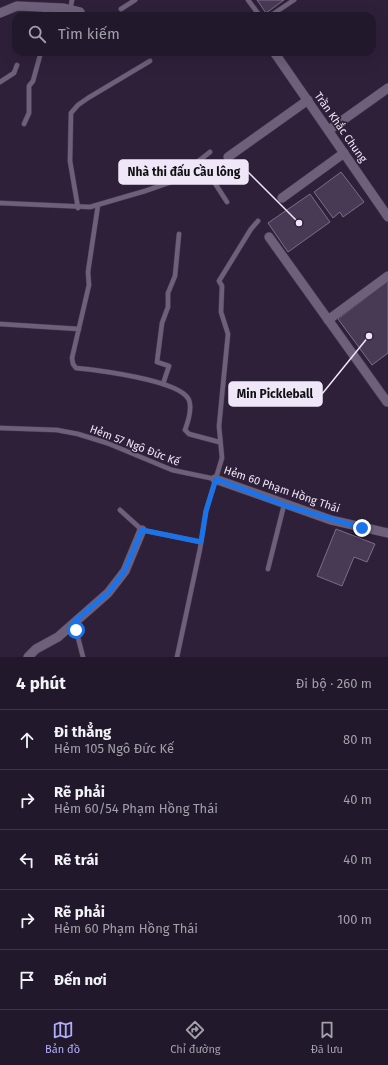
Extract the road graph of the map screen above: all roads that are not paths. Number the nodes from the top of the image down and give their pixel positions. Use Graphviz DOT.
graph roads {
  1 [pos="72,0"];
  2 [pos="135,0"];
  3 [pos="248,0"];
  4 [pos="294,0"];
  5 [pos="70,10"];
  6 [pos="121,10"];
  7 [pos="45,12"];
  8 [pos="80,12"];
  9 [pos="257,12"];
  10 [pos="276,12"];
  11 [pos="0,13"];
  12 [pos="40,56"];
  13 [pos="277,56"];
  14 [pos="150,61"];
  15 [pos="17,65"];
  16 [pos="0,82"];
  17 [pos="388,88"];
  18 [pos="308,100"];
  19 [pos="24,124"];
  20 [pos="329,130"];
  21 [pos="210,152"];
  22 [pos="344,153"];
  23 [pos="228,157"];
  24 [pos="200,160"];
  25 [pos="282,198"];
  26 [pos="227,202"];
  27 [pos="0,203"];
  28 [pos="98,205"];
  29 [pos="78,208"];
  30 [pos="388,217"];
  31 [pos="258,221"];
  32 [pos="179,234"];
  33 [pos="269,237"];
  34 [pos="388,276"];
  35 [pos="328,320"];
  36 [pos="0,324"];
  37 [pos="79,329"];
  38 [pos="163,384"];
  39 [pos="387,402"];
  40 [pos="0,428"];
  41 [pos="219,442"];
  42 [pos="215,479"];
  43 [pos="284,505"];
  44 [pos="120,510"];
  45 [pos="142,530"];
  46 [pos="388,533"];
  47 [pos="201,542"];
  48 [pos="268,569"];
  49 [pos="74,622"];
  50 [pos="28,657"];
  51 [pos="83,657"];
  52 [pos="177,657"];
  1 -- 5 [label="lane"];
  2 -- 6 [label="lane"];
  3 -- 9 [label="lane"];
  4 -- 10 [label="lane"];
  5 -- 7 [label="street"];
  5 -- 8 [label="street"];
  7 -- 11 [label="street"];
  12 -- 19 [label="lane"];
  13 -- 18 [label="street, Trần Khắc Chung"];
  14 -- 29 [label="lane"];
  15 -- 16 [label="lane"];
  17 -- 20 [label="street"];
  18 -- 20 [label="street, Trần Khắc Chung"];
  18 -- 23 [label="street"];
  20 -- 22 [label="street, Trần Khắc Chung"];
  21 -- 24 [label="lane"];
  22 -- 25 [label="street"];
  22 -- 30 [label="street, Trần Khắc Chung"];
  24 -- 26 [label="lane"];
  24 -- 28 [label="lane"];
  27 -- 29 [label="lane"];
  28 -- 29 [label="lane"];
  28 -- 37 [label="lane"];
  31 -- 41 [label="lane"];
  32 -- 38 [label="lane"];
  33 -- 35 [label="street"];
  34 -- 35 [label="street"];
  35 -- 39 [label="street"];
  36 -- 37 [label="lane"];
  37 -- 38 [label="lane"];
  38 -- 41 [label="lane"];
  40 -- 42 [label="lane, Hẻm 57 Ngô Đức Kế"];
  41 -- 42 [label="lane"];
  42 -- 43 [label="street, Hẻm 60 Phạm Hồng Thái"];
  42 -- 47 [label="lane"];
  43 -- 46 [label="street, Hẻm 60 Phạm Hồng Thái"];
  43 -- 48 [label="lane"];
  44 -- 45 [label="lane"];
  45 -- 47 [label="lane"];
  45 -- 49 [label="street"];
  47 -- 52 [label="lane"];
  49 -- 50 [label="street"];
  49 -- 51 [label="lane"];
}
